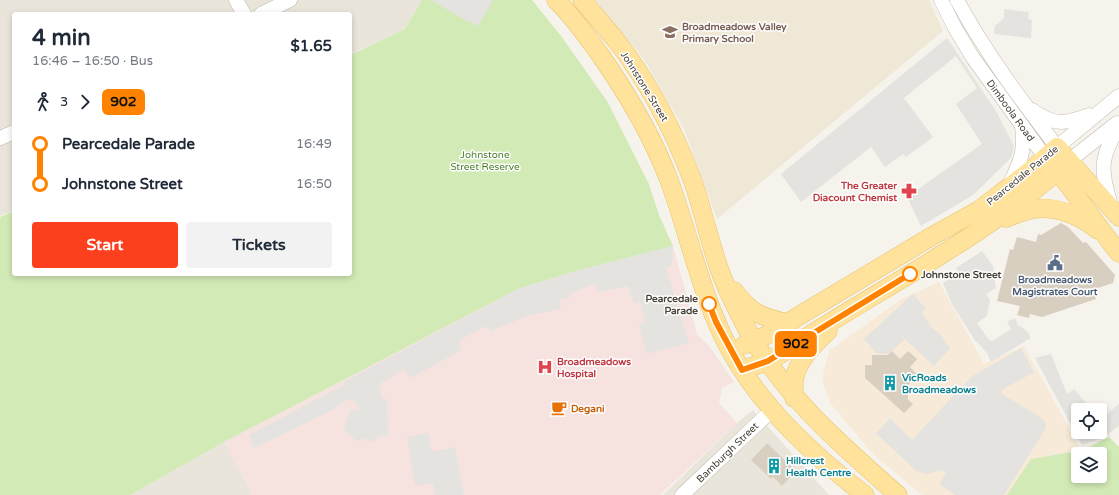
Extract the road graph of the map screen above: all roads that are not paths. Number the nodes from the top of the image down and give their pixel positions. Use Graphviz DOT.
graph roads {
  1 [pos="236,0"];
  2 [pos="290,0"];
  3 [pos="556,0"];
  4 [pos="582,0"];
  5 [pos="941,0"];
  6 [pos="957,0"];
  7 [pos="243,12"];
  8 [pos="265,12"];
  9 [pos="972,28"];
  10 [pos="960,37"];
  11 [pos="1119,96"];
  12 [pos="1022,102"];
  13 [pos="1098,112"];
  14 [pos="1119,122"];
  15 [pos="1022,125"];
  16 [pos="1119,126"];
  17 [pos="12,133"];
  18 [pos="0,138"];
  19 [pos="1051,152"];
  20 [pos="1064,166"];
  21 [pos="1007,190"];
  22 [pos="1115,213"];
  23 [pos="993,222"];
  24 [pos="1104,235"];
  25 [pos="1119,253"];
  26 [pos="903,254"];
  27 [pos="720,271"];
  28 [pos="915,271"];
  29 [pos="849,311"];
  30 [pos="787,323"];
  31 [pos="755,341"];
  32 [pos="730,350"];
  33 [pos="768,361"];
  34 [pos="742,370"];
  35 [pos="794,398"];
  36 [pos="772,409"];
  37 [pos="841,445"];
  38 [pos="815,455"];
  39 [pos="682,495"];
  40 [pos="844,495"];
  41 [pos="865,495"];
  42 [pos="883,495"];
  43 [pos="898,495"];
  1 -- 7 [label="street"];
  2 -- 8 [label="street"];
  3 -- 32 [label="main road, Johnstone Street"];
  4 -- 27 [label="main road, Johnstone Street"];
  5 -- 10 [label="street, Dimboola Road"];
  6 -- 9 [label="street, Dimboola Road"];
  9 -- 10 [label="street"];
  9 -- 12 [label="street, Dimboola Road"];
  10 -- 15 [label="street, Dimboola Road"];
  11 -- 13 [label="street, Pearcedale Parade"];
  12 -- 13 [label="street"];
  12 -- 19 [label="street, Dimboola Road"];
  13 -- 19 [label="street, Pearcedale Parade"];
  14 -- 20 [label="street, Pearcedale Parade"];
  15 -- 19 [label="street, Dimboola Road"];
  15 -- 21 [label="street"];
  16 -- 22 [label="street"];
  17 -- 18 [label="street"];
  19 -- 20 [label="main road, Dimboola Road"];
  19 -- 21 [label="main road, Pearcedale Parade"];
  20 -- 22 [label="main road, Dimboola Road"];
  20 -- 23 [label="main road, Pearcedale Parade"];
  20 -- 24 [label="main road, Dimboola Road"];
  21 -- 26 [label="main road, Pearcedale Parade"];
  23 -- 24 [label="main road"];
  23 -- 28 [label="main road, Pearcedale Parade"];
  24 -- 25 [label="main road, Dimboola Road"];
  26 -- 28 [label="main road"];
  26 -- 30 [label="main road, Pearcedale Parade"];
  27 -- 30 [label="main road"];
  27 -- 31 [label="main road, Johnstone Street"];
  28 -- 29 [label="main road, Pearcedale Parade"];
  29 -- 33 [label="main road, Pearcedale Parade"];
  29 -- 35 [label="main road"];
  30 -- 31 [label="main road, Pearcedale Parade"];
  31 -- 32 [label="main road, Pearcedale Parade"];
  31 -- 33 [label="main road, Johnstone Street"];
  32 -- 34 [label="main road, Johnstone Street"];
  33 -- 34 [label="main road, Pearcedale Parade"];
  33 -- 35 [label="main road, Johnstone Street"];
  34 -- 36 [label="main road, Johnstone Street"];
  35 -- 37 [label="main road, Johnstone Street"];
  36 -- 38 [label="main road, Johnstone Street"];
  36 -- 39 [label="street, Bamburgh Street"];
  37 -- 42 [label="main road"];
  37 -- 43 [label="main road, Johnstone Street"];
  38 -- 40 [label="main road"];
  38 -- 41 [label="main road, Johnstone Street"];
}
